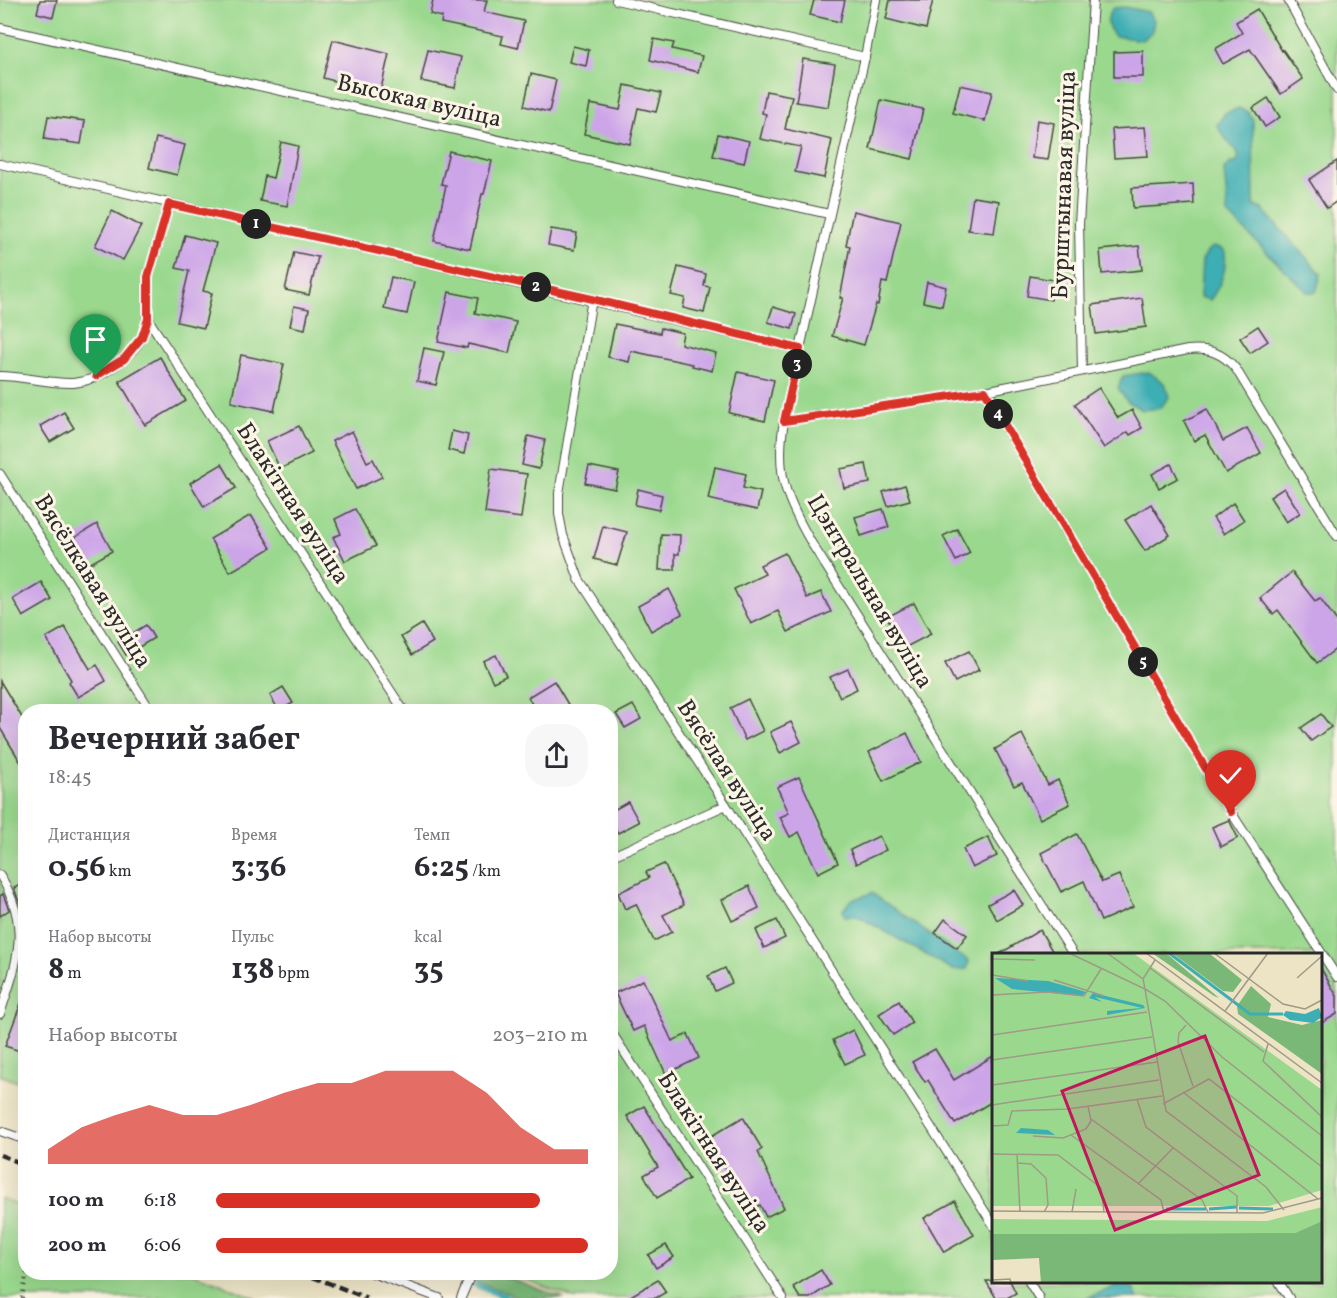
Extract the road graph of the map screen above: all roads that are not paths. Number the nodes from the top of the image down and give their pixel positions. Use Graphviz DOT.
graph roads {
  1 [pos="616,0"];
  2 [pos="876,0"];
  3 [pos="1093,0"];
  4 [pos="1288,0"];
  5 [pos="0,28"];
  6 [pos="865,57"];
  7 [pos="1337,90"];
  8 [pos="0,164"];
  9 [pos="169,204"];
  10 [pos="829,214"];
  11 [pos="592,299"];
  12 [pos="148,319"];
  13 [pos="800,349"];
  14 [pos="1082,371"];
  15 [pos="0,376"];
  16 [pos="985,391"];
  17 [pos="784,421"];
  18 [pos="0,474"];
  19 [pos="1337,536"];
  20 [pos="147,704"];
  21 [pos="399,704"];
  22 [pos="726,805"];
  23 [pos="618,853"];
  24 [pos="0,875"];
  25 [pos="18,917"];
  26 [pos="18,941"];
  27 [pos="1072,953"];
  28 [pos="1322,953"];
  29 [pos="1322,954"];
  30 [pos="1337,977"];
  31 [pos="0,1014"];
  32 [pos="618,1042"];
  33 [pos="0,1131"];
  34 [pos="18,1137"];
  35 [pos="992,1224"];
  36 [pos="391,1280"];
  37 [pos="469,1280"];
  38 [pos="1030,1283"];
  39 [pos="1280,1283"];
  40 [pos="439,1298"];
  41 [pos="461,1298"];
  42 [pos="783,1298"];
  43 [pos="1040,1298"];
  44 [pos="1289,1298"];
  1 -- 6 [label="lane"];
  2 -- 6 [label="lane, Цэнтральная вуліца"];
  3 -- 14 [label="lane, Бурштынавая вуліца"];
  4 -- 7 [label="lane"];
  5 -- 10 [label="lane, Высокая вуліца"];
  6 -- 10 [label="lane, Цэнтральная вуліца"];
  8 -- 9 [label="lane"];
  9 -- 11 [label="lane"];
  9 -- 12 [label="lane"];
  10 -- 13 [label="lane, Цэнтральная вуліца"];
  11 -- 13 [label="lane"];
  11 -- 22 [label="lane, Вясёлая вуліца"];
  12 -- 15 [label="lane"];
  12 -- 21 [label="lane, Блакітная вуліца"];
  13 -- 17 [label="lane, Цэнтральная вуліца"];
  14 -- 16 [label="lane"];
  14 -- 19 [label="lane"];
  16 -- 17 [label="lane"];
  16 -- 28 [label="lane"];
  17 -- 27 [label="lane, Цэнтральная вуліца"];
  18 -- 20 [label="lane, Вясёлкавая вуліца"];
  22 -- 23 [label="lane"];
  22 -- 35 [label="lane, Вясёлая вуліца"];
  24 -- 25 [label="lane"];
  26 -- 31 [label="lane"];
  29 -- 30 [label="lane"];
  32 -- 42 [label="lane, Блакітная вуліца"];
  33 -- 34 [label="lane"];
  36 -- 40 [label="lane"];
  37 -- 41 [label="lane"];
  38 -- 43 [label="lane"];
  39 -- 44 [label="lane"];
}
